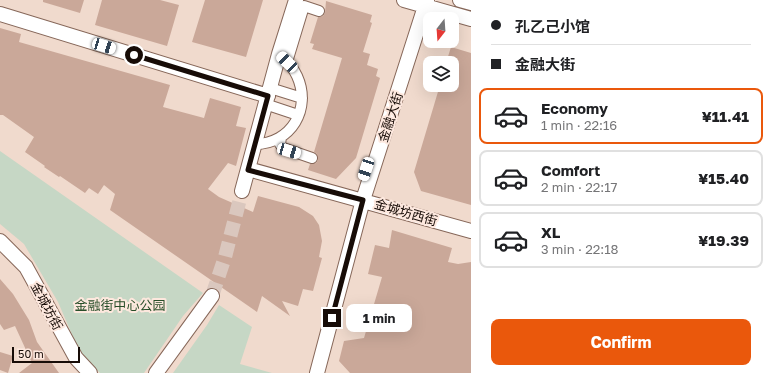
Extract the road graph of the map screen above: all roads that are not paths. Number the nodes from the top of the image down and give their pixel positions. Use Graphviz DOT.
graph roads {
  1 [pos="296,0"];
  2 [pos="404,0"];
  3 [pos="460,0"];
  4 [pos="423,3"];
  5 [pos="471,3"];
  6 [pos="320,11"];
  7 [pos="0,14"];
  8 [pos="471,19"];
  9 [pos="283,58"];
  10 [pos="268,96"];
  11 [pos="302,98"];
  12 [pos="298,115"];
  13 [pos="281,137"];
  14 [pos="255,144"];
  15 [pos="312,158"];
  16 [pos="248,170"];
  17 [pos="242,191"];
  18 [pos="360,200"];
  19 [pos="471,231"];
  20 [pos="0,241"];
  21 [pos="212,296"];
  22 [pos="90,373"];
  23 [pos="156,373"];
  24 [pos="317,373"];
  1 -- 9 [label="street"];
  2 -- 4 [label="street"];
  3 -- 5 [label="street"];
  4 -- 8 [label="street"];
  4 -- 18 [label="street, 金融大街"];
  6 -- 9 [label="street"];
  7 -- 10 [label="street"];
  9 -- 10 [label="street"];
  9 -- 11 [label="street"];
  10 -- 11 [label="street"];
  10 -- 12 [label="street"];
  10 -- 14 [label="street"];
  11 -- 12 [label="street"];
  12 -- 13 [label="street"];
  13 -- 14 [label="street"];
  13 -- 15 [label="street"];
  14 -- 16 [label="street"];
  16 -- 17 [label="street"];
  16 -- 18 [label="street, 金城坊西街"];
  18 -- 19 [label="street, 金城坊西街"];
  18 -- 24 [label="street, 金融大街"];
  20 -- 22 [label="street, 金城坊街"];
  21 -- 23 [label="street"];
}
